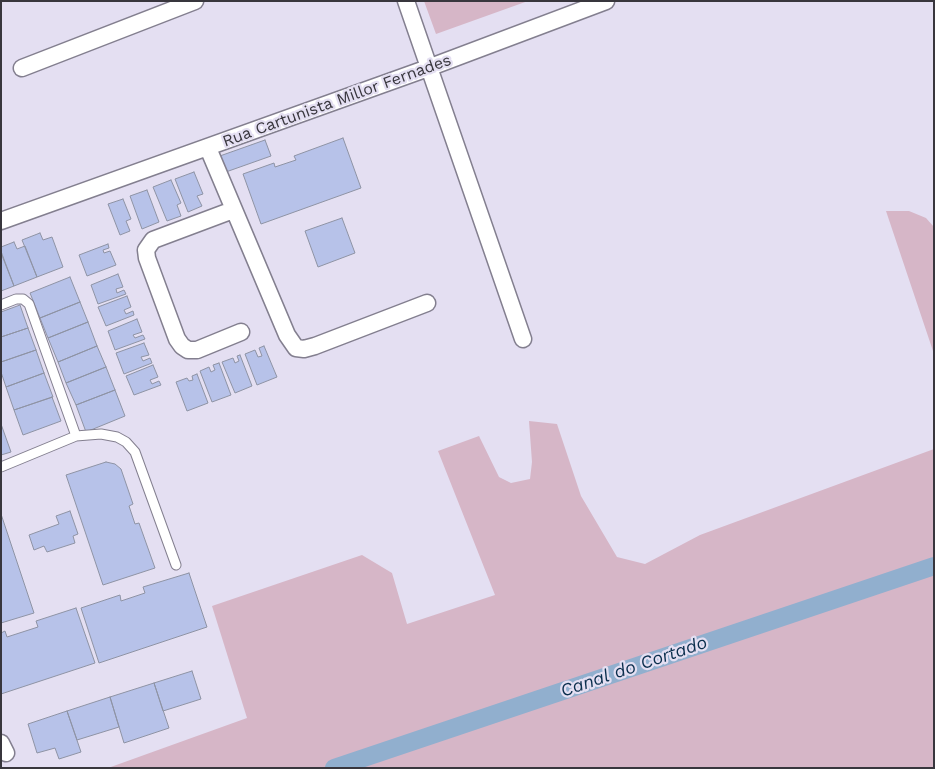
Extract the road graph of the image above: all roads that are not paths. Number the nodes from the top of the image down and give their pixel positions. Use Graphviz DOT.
graph roads {
  1 [pos="195,1"];
  2 [pos="406,1"];
  3 [pos="606,1"];
  4 [pos="22,68"];
  5 [pos="428,68"];
  6 [pos="208,148"];
  7 [pos="233,210"];
  8 [pos="1,221"];
  9 [pos="427,303"];
  10 [pos="1,305"];
  11 [pos="241,332"];
  12 [pos="522,339"];
  13 [pos="76,436"];
  14 [pos="1,467"];
  15 [pos="176,564"];
  1 -- 4 [label="street"];
  2 -- 5 [label="street"];
  3 -- 5 [label="street, Rua Cartunista Millor Fernades"];
  5 -- 6 [label="street, Rua Cartunista Millor Fernades"];
  5 -- 12 [label="street"];
  6 -- 7 [label="street"];
  6 -- 8 [label="street, Rua Cartunista Millor Fernades"];
  7 -- 9 [label="street"];
  7 -- 11 [label="street"];
  10 -- 13 [label="lane"];
  13 -- 14 [label="lane"];
  13 -- 15 [label="lane"];
}
